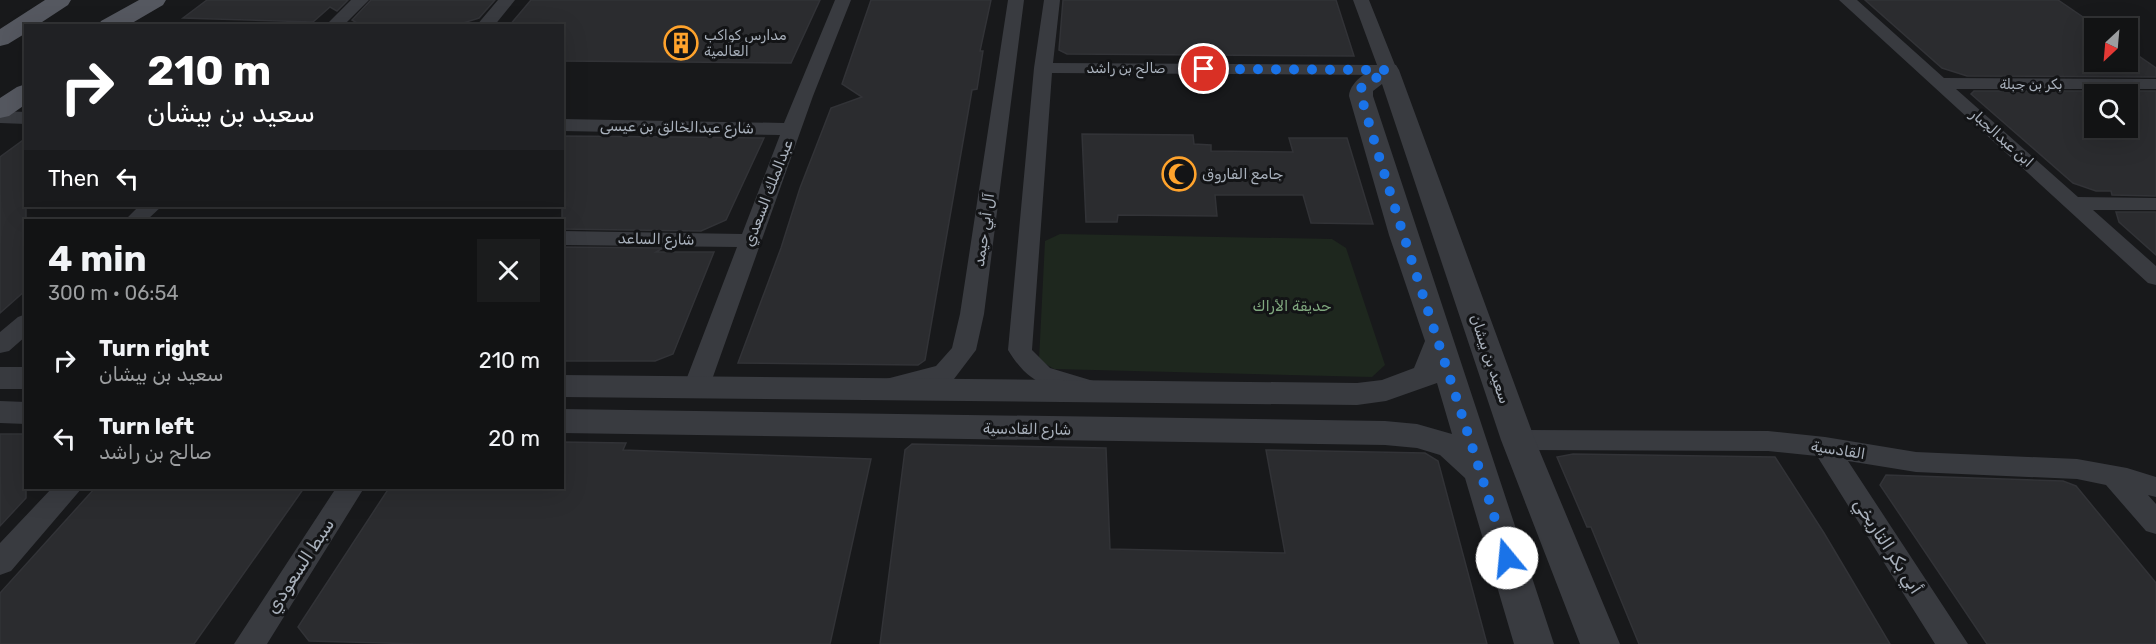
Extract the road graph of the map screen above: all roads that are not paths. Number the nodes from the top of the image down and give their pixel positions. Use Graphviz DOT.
graph roads {
  1 [pos="60,0"];
  2 [pos="155,0"];
  3 [pos="361,0"];
  4 [pos="507,0"];
  5 [pos="843,0"];
  6 [pos="1016,0"];
  7 [pos="1052,0"];
  8 [pos="1361,0"];
  9 [pos="1847,0"];
  10 [pos="113,24"];
  11 [pos="123,24"];
  12 [pos="335,24"];
  13 [pos="486,24"];
  14 [pos="6,31"];
  15 [pos="0,44"];
  16 [pos="1043,68"];
  17 [pos="1388,70"];
  18 [pos="24,74"];
  19 [pos="1941,83"];
  20 [pos="2156,84"];
  21 [pos="0,87"];
  22 [pos="24,93"];
  23 [pos="0,110"];
  24 [pos="0,117"];
  25 [pos="24,118"];
  26 [pos="564,125"];
  27 [pos="792,129"];
  28 [pos="2073,203"];
  29 [pos="2156,204"];
  30 [pos="150,207"];
  31 [pos="136,219"];
  32 [pos="564,238"];
  33 [pos="750,241"];
  34 [pos="2156,278"];
  35 [pos="24,324"];
  36 [pos="1440,341"];
  37 [pos="0,345"];
  38 [pos="0,378"];
  39 [pos="24,378"];
  40 [pos="564,386"];
  41 [pos="696,388"];
  42 [pos="867,390"];
  43 [pos="1099,392"];
  44 [pos="0,412"];
  45 [pos="24,413"];
  46 [pos="564,421"];
  47 [pos="1518,440"];
  48 [pos="1824,447"];
  49 [pos="1481,472"];
  50 [pos="2115,476"];
  51 [pos="2156,487"];
  52 [pos="67,489"];
  53 [pos="349,489"];
  54 [pos="2156,523"];
  55 [pos="0,563"];
  56 [pos="250,644"];
  57 [pos="1534,644"];
  58 [pos="1600,644"];
  59 [pos="1952,644"];
  1 -- 14 [label="main road"];
  2 -- 10 [label="main road"];
  2 -- 11 [label="main road"];
  3 -- 12 [label="street"];
  4 -- 13 [label="street"];
  5 -- 27 [label="street, عبدالملك السعدي"];
  6 -- 42 [label="street, آل أبي حيمد"];
  7 -- 16 [label="street"];
  8 -- 17 [label="street, سعيد بن بيشان"];
  9 -- 19 [label="street, ابن عبدالجبار"];
  14 -- 15 [label="main road"];
  16 -- 17 [label="street, صالح بن راشد"];
  16 -- 43 [label="street"];
  17 -- 36 [label="street"];
  17 -- 47 [label="street, سعيد بن بيشان"];
  18 -- 21 [label="main road"];
  19 -- 20 [label="street, بكر بن جبلة"];
  19 -- 28 [label="street, ابن عبدالجبار"];
  22 -- 23 [label="main road"];
  24 -- 25 [label="street"];
  26 -- 27 [label="street, شارع عبدالخالق بن عيسى"];
  27 -- 33 [label="street, عبدالملك السعدي"];
  28 -- 29 [label="street"];
  28 -- 34 [label="street, ابن عبدالجبار"];
  30 -- 31 [label="street"];
  32 -- 33 [label="street, شارع الساعد"];
  33 -- 41 [label="street, عبدالملك السعدي"];
  35 -- 37 [label="street"];
  36 -- 43 [label="street"];
  36 -- 49 [label="street"];
  38 -- 39 [label="street"];
  40 -- 41 [label="street"];
  41 -- 42 [label="street"];
  42 -- 43 [label="street"];
  44 -- 45 [label="street"];
  46 -- 49 [label="street, شارع القادسية"];
  47 -- 48 [label="street, القادسية"];
  47 -- 58 [label="street, سعيد بن بيشان"];
  48 -- 50 [label="street, القادسية"];
  48 -- 59 [label="street, أبي بكر التاريخي"];
  49 -- 57 [label="street"];
  50 -- 51 [label="street, القادسية"];
  50 -- 54 [label="street"];
  52 -- 55 [label="street"];
  53 -- 56 [label="street, سبط السعودي"];
}
